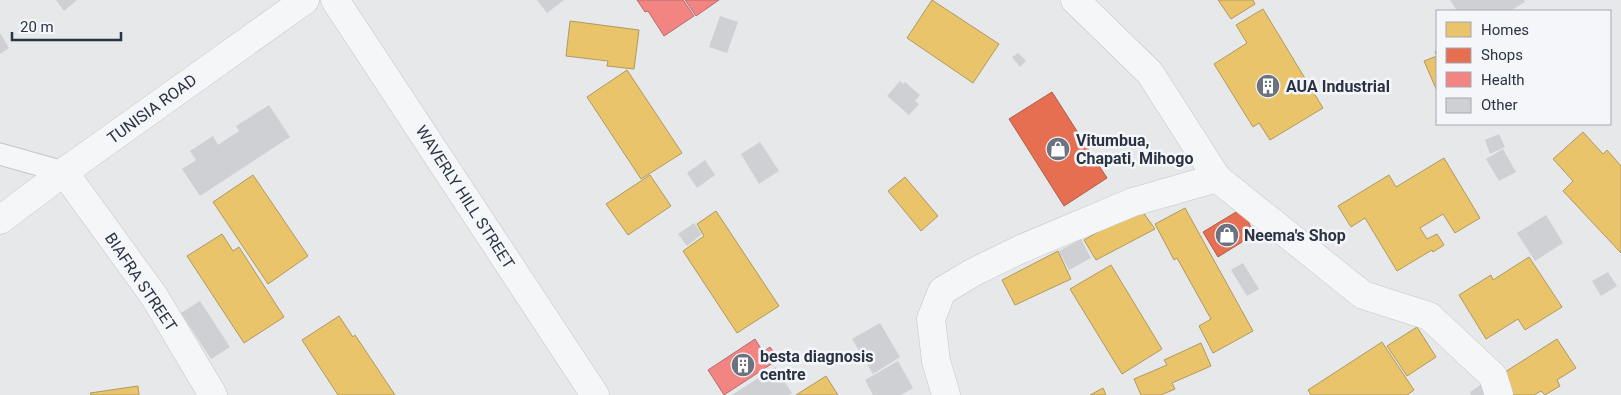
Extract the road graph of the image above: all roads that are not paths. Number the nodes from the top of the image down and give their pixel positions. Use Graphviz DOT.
graph roads {
  1 [pos="305,0"];
  2 [pos="335,0"];
  3 [pos="1075,0"];
  4 [pos="0,154"];
  5 [pos="64,172"];
  6 [pos="1218,178"];
  7 [pos="0,220"];
  8 [pos="213,395"];
  9 [pos="595,395"];
  10 [pos="946,395"];
  11 [pos="1499,395"];
  1 -- 5 [label="street, TUNISIA ROAD"];
  2 -- 9 [label="street, WAVERLY HILL STREET"];
  3 -- 6 [label="street"];
  4 -- 5 [label="lane"];
  5 -- 7 [label="street, TUNISIA ROAD"];
  5 -- 8 [label="street, BIAFRA STREET"];
  6 -- 10 [label="street"];
  6 -- 11 [label="street"];
}
